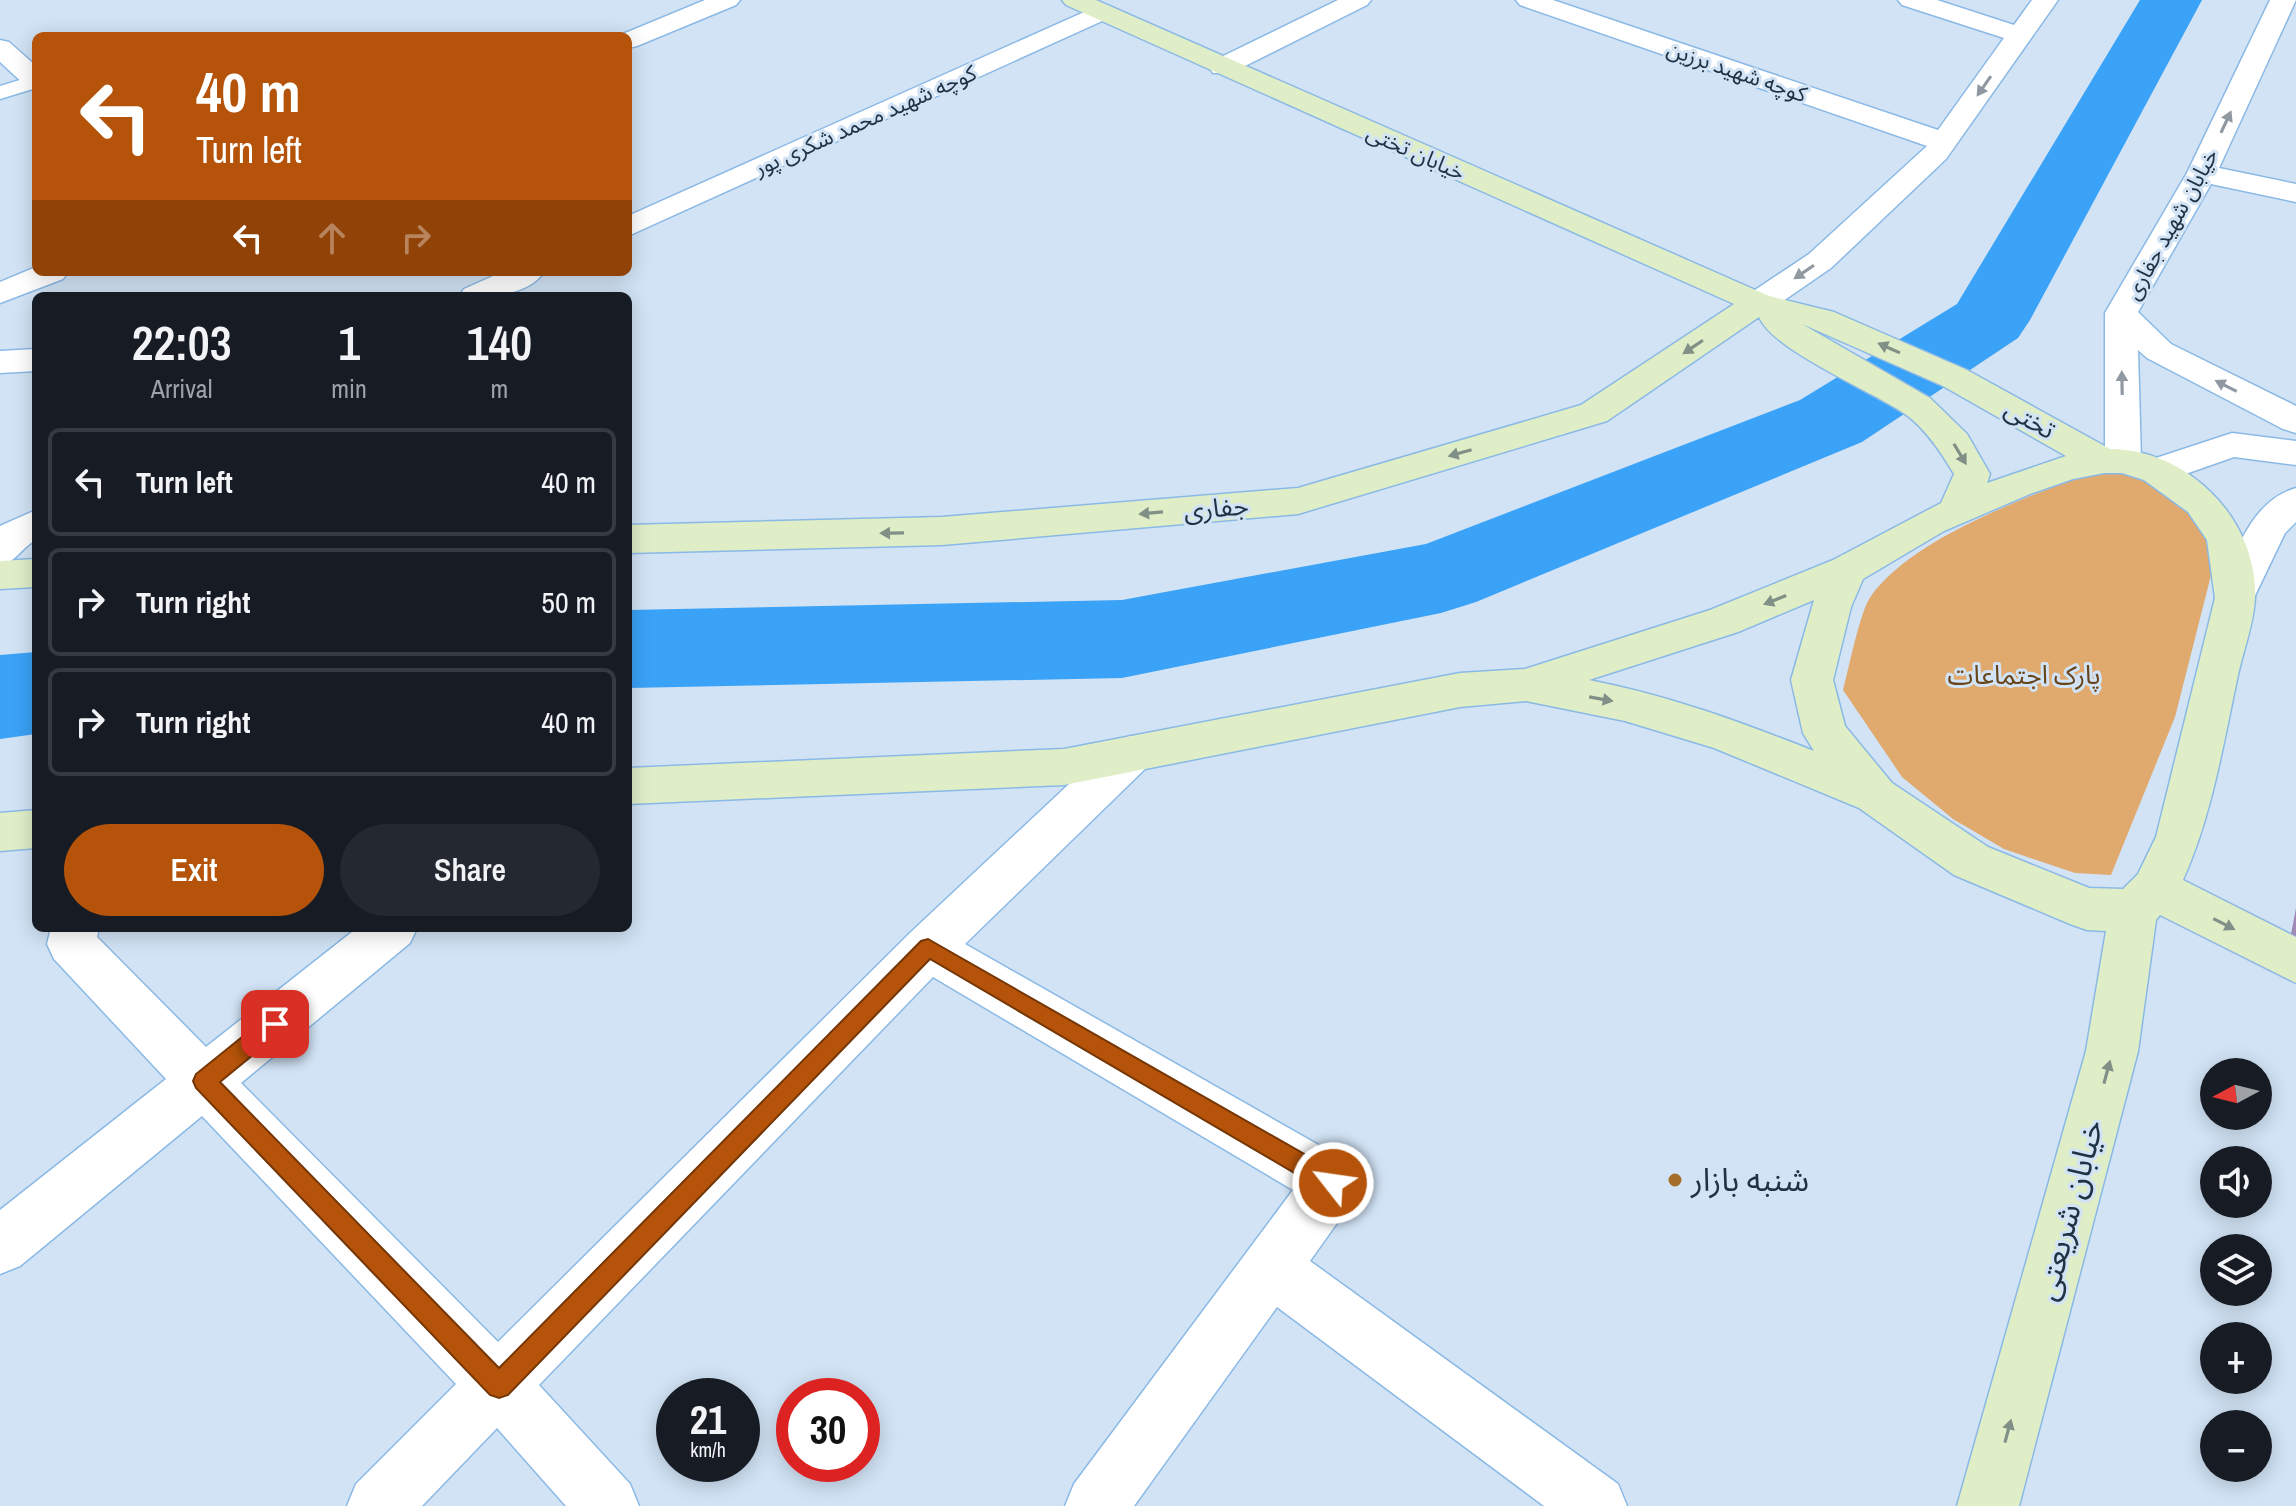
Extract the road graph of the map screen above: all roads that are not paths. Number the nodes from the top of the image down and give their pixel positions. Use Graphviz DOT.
graph roads {
  1 [pos="727,0"];
  2 [pos="1075,0"];
  3 [pos="1358,0"];
  4 [pos="1529,0"];
  5 [pos="1911,0"];
  6 [pos="2045,0"];
  7 [pos="2283,0"];
  8 [pos="1102,12"];
  9 [pos="2020,35"];
  10 [pos="632,38"];
  11 [pos="0,48"];
  12 [pos="1222,67"];
  13 [pos="32,76"];
  14 [pos="32,81"];
  15 [pos="0,93"];
  16 [pos="1944,142"];
  17 [pos="2202,173"];
  18 [pos="2296,193"];
  19 [pos="632,225"];
  20 [pos="42,276"];
  21 [pos="519,276"];
  22 [pos="484,292"];
  23 [pos="0,293"];
  24 [pos="1758,303"];
  25 [pos="2121,313"];
  26 [pos="1811,329"];
  27 [pos="32,360"];
  28 [pos="0,362"];
  29 [pos="1955,378"];
  30 [pos="2296,421"];
  31 [pos="2296,453"];
  32 [pos="2128,464"];
  33 [pos="2296,501"];
  34 [pos="1956,511"];
  35 [pos="32,525"];
  36 [pos="632,539"];
  37 [pos="0,552"];
  38 [pos="1847,570"];
  39 [pos="32,573"];
  40 [pos="0,575"];
  41 [pos="2235,598"];
  42 [pos="1525,685"];
  43 [pos="1131,754"];
  44 [pos="632,786"];
  45 [pos="1876,796"];
  46 [pos="32,829"];
  47 [pos="0,832"];
  48 [pos="2144,900"];
  49 [pos="74,932"];
  50 [pos="388,932"];
  51 [pos="928,948"];
  52 [pos="2296,961"];
  53 [pos="204,1081"];
  54 [pos="0,1246"];
  55 [pos="1271,1268"];
  56 [pos="499,1386"];
  57 [pos="378,1506"];
  58 [pos="608,1506"];
  59 [pos="1096,1506"];
  60 [pos="1596,1506"];
  61 [pos="1988,1506"];
  1 -- 10 [label="street"];
  2 -- 8 [label="main road, خیابان تختی"];
  3 -- 12 [label="street"];
  4 -- 16 [label="street, کوچه شهید برزین"];
  5 -- 9 [label="street"];
  6 -- 9 [label="street"];
  17 -- 7 [label="street, خیابان شهید جفاری, one-way"];
  8 -- 12 [label="main road, خیابان تختی"];
  8 -- 19 [label="street, کوچه شهید محمد شکری پور"];
  9 -- 16 [label="street, one-way"];
  11 -- 13 [label="street"];
  12 -- 24 [label="main road, خیابان تختی"];
  14 -- 15 [label="lane"];
  16 -- 24 [label="street, one-way"];
  17 -- 18 [label="street"];
  17 -- 25 [label="street, خیابان شهید جفاری"];
  20 -- 23 [label="street"];
  21 -- 22 [label="street"];
  24 -- 26 [label="main road, خیابان تختی"];
  24 -- 36 [label="main road, جفاری, one-way"];
  30 -- 25 [label="street, one-way"];
  32 -- 25 [label="street, خیابان شهید جفاری, one-way"];
  29 -- 26 [label="main road, خیابان تختی, one-way"];
  26 -- 34 [label="main road, خیابان تختی, one-way"];
  27 -- 28 [label="street"];
  29 -- 32 [label="main road, تختی"];
  31 -- 32 [label="street"];
  32 -- 34 [label="main road"];
  32 -- 41 [label="main road, تختی"];
  33 -- 41 [label="street"];
  34 -- 38 [label="main road"];
  35 -- 37 [label="street"];
  38 -- 42 [label="main road, one-way"];
  38 -- 45 [label="main road"];
  39 -- 40 [label="main road"];
  41 -- 48 [label="main road, خیابان شریعتی"];
  42 -- 43 [label="main road"];
  42 -- 45 [label="main road, one-way"];
  43 -- 44 [label="main road"];
  43 -- 51 [label="street"];
  45 -- 48 [label="main road"];
  46 -- 47 [label="main road"];
  48 -- 52 [label="main road, one-way"];
  61 -- 48 [label="main road, خیابان شریعتی, one-way"];
  49 -- 53 [label="street"];
  50 -- 53 [label="street"];
  51 -- 55 [label="street"];
  51 -- 56 [label="street"];
  53 -- 54 [label="street"];
  53 -- 56 [label="street"];
  55 -- 59 [label="street"];
  55 -- 60 [label="street"];
  56 -- 57 [label="street"];
  56 -- 58 [label="street"];
}
